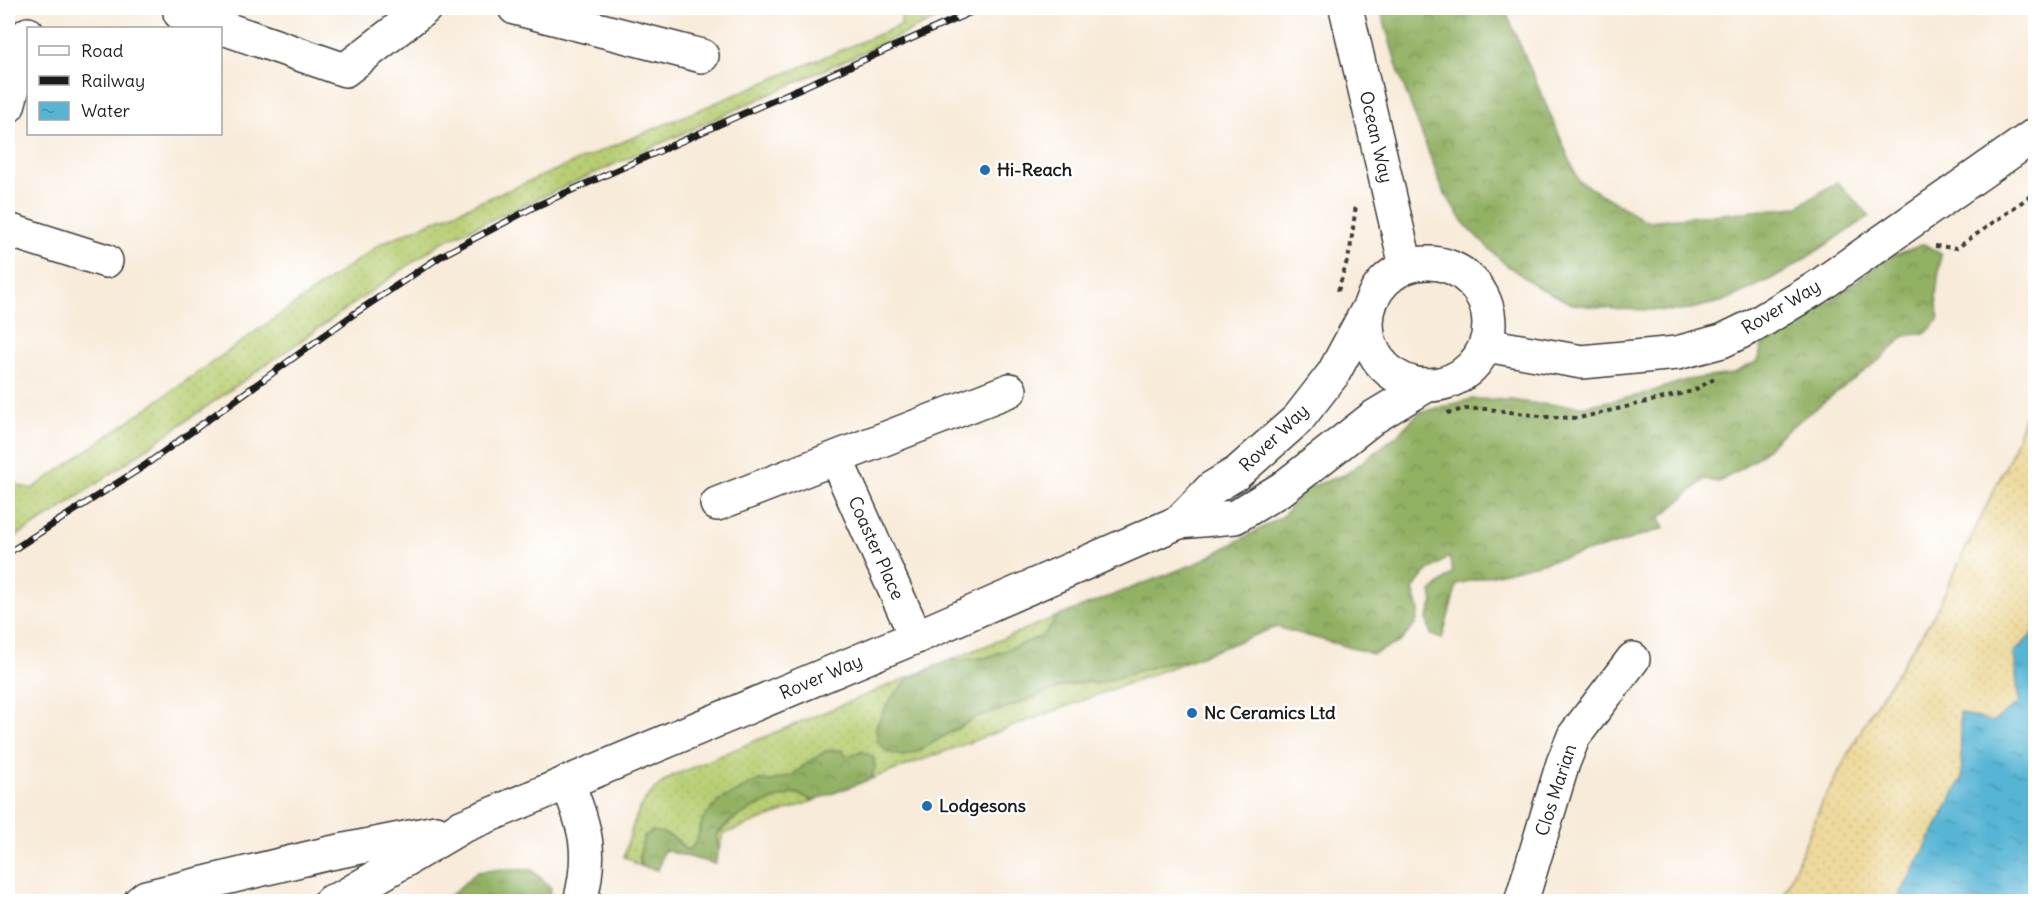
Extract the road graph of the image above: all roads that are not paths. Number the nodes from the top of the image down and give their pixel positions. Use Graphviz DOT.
graph roads {
  1 [pos="36,8"];
  2 [pos="182,8"];
  3 [pos="425,8"];
  4 [pos="515,8"];
  5 [pos="1346,8"];
  6 [pos="30,27"];
  7 [pos="221,27"];
  8 [pos="222,28"];
  9 [pos="27,38"];
  10 [pos="702,56"];
  11 [pos="8,106"];
  12 [pos="2036,134"];
  13 [pos="8,230"];
  14 [pos="106,261"];
  15 [pos="1406,266"];
  16 [pos="1369,306"];
  17 [pos="1486,345"];
  18 [pos="1427,385"];
  19 [pos="1010,390"];
  20 [pos="836,459"];
  21 [pos="717,504"];
  22 [pos="1179,522"];
  23 [pos="916,637"];
  24 [pos="1633,659"];
  25 [pos="567,782"];
  26 [pos="461,827"];
  27 [pos="140,902"];
  28 [pos="330,902"];
  29 [pos="580,902"];
  30 [pos="1521,902"];
  1 -- 6 [label="street"];
  2 -- 7 [label="street"];
  3 -- 8 [label="street"];
  4 -- 10 [label="street"];
  5 -- 15 [label="street, Ocean Way"];
  9 -- 11 [label="street"];
  12 -- 17 [label="street, Rover Way"];
  13 -- 14 [label="street"];
  15 -- 16 [label="street"];
  15 -- 17 [label="street"];
  16 -- 18 [label="street"];
  16 -- 22 [label="street, Rover Way"];
  17 -- 18 [label="street"];
  18 -- 22 [label="street, Rover Way"];
  19 -- 20 [label="street"];
  20 -- 21 [label="street"];
  20 -- 23 [label="street, Coaster Place"];
  22 -- 23 [label="street, Rover Way"];
  23 -- 25 [label="street, Rover Way"];
  24 -- 30 [label="street, Clos Marian"];
  25 -- 26 [label="street, Rover Way"];
  25 -- 29 [label="street"];
  26 -- 27 [label="street"];
  26 -- 28 [label="street"];
}
